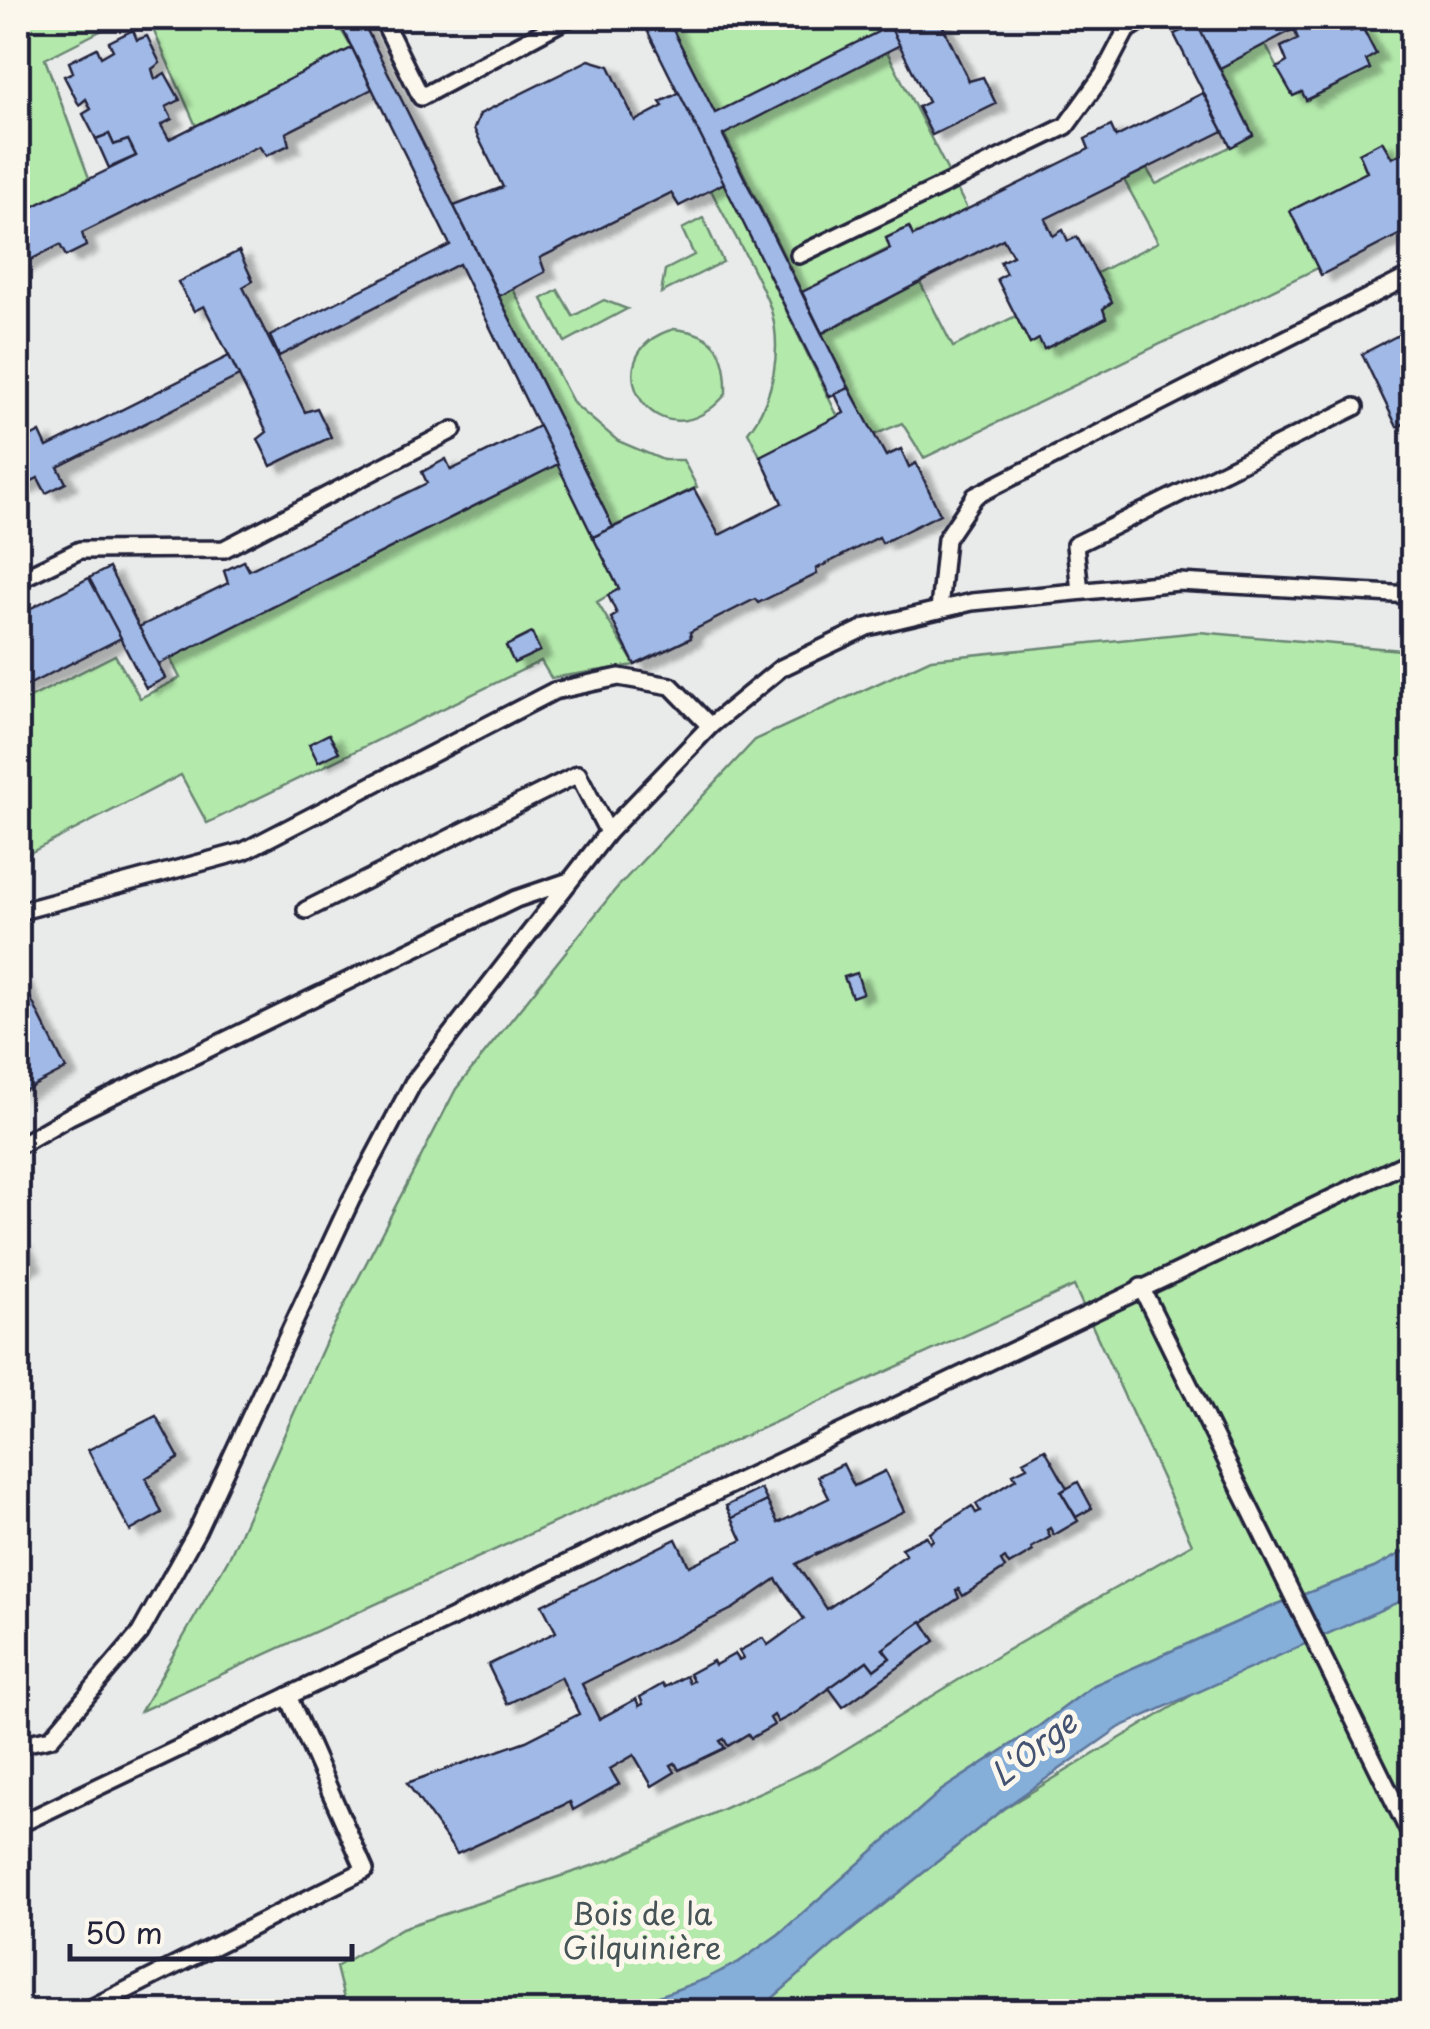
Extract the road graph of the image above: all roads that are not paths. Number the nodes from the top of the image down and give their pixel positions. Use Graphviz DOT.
graph roads {
  1 [pos="382,18"];
  2 [pos="569,18"];
  3 [pos="1146,18"];
  4 [pos="799,256"];
  5 [pos="1412,276"];
  6 [pos="1355,407"];
  7 [pos="453,430"];
  8 [pos="18,580"];
  9 [pos="1080,592"];
  10 [pos="1412,594"];
  11 [pos="939,610"];
  12 [pos="710,726"];
  13 [pos="608,832"];
  14 [pos="569,881"];
  15 [pos="306,910"];
  16 [pos="18,912"];
  17 [pos="18,1146"];
  18 [pos="1412,1160"];
  19 [pos="1140,1287"];
  20 [pos="288,1696"];
  21 [pos="18,1745"];
  22 [pos="18,1825"];
  23 [pos="1412,1838"];
  24 [pos="84,2012"];
  1 -- 2 [label="lane"];
  3 -- 4 [label="lane"];
  5 -- 11 [label="lane"];
  6 -- 9 [label="lane"];
  7 -- 8 [label="lane"];
  9 -- 10 [label="lane"];
  9 -- 11 [label="lane"];
  11 -- 12 [label="lane"];
  12 -- 13 [label="lane"];
  12 -- 16 [label="lane"];
  13 -- 14 [label="lane"];
  13 -- 15 [label="lane"];
  14 -- 17 [label="lane"];
  14 -- 21 [label="lane"];
  18 -- 19 [label="lane"];
  19 -- 20 [label="lane"];
  19 -- 23 [label="lane"];
  20 -- 22 [label="lane"];
  20 -- 24 [label="lane"];
}
